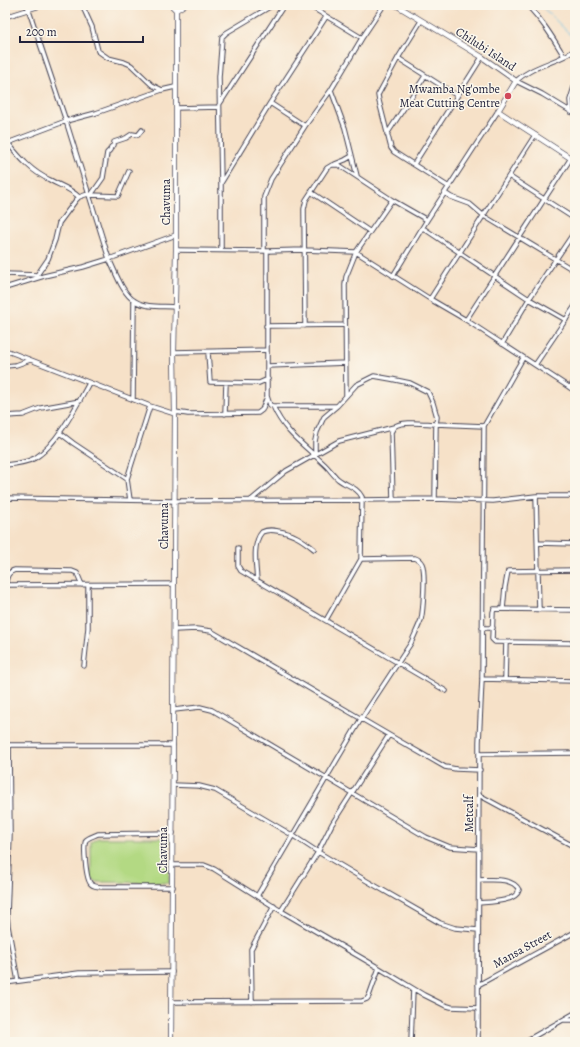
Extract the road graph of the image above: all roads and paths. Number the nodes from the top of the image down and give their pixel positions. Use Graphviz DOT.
graph roads {
  1 [pos="27,5"];
  2 [pos="43,5"];
  3 [pos="82,5"];
  4 [pos="171,5"];
  5 [pos="184,5"];
  6 [pos="273,5"];
  7 [pos="284,5"];
  8 [pos="308,5"];
  9 [pos="384,5"];
  10 [pos="398,5"];
  11 [pos="527,5"];
  12 [pos="28,10"];
  13 [pos="176,10"];
  14 [pos="5,17"];
  15 [pos="326,17"];
  16 [pos="421,20"];
  17 [pos="362,38"];
  18 [pos="575,50"];
  19 [pos="564,56"];
  20 [pos="482,57"];
  21 [pos="398,58"];
  22 [pos="425,76"];
  23 [pos="516,81"];
  24 [pos="575,84"];
  25 [pos="175,87"];
  26 [pos="162,90"];
  27 [pos="331,90"];
  28 [pos="456,96"];
  29 [pos="270,104"];
  30 [pos="219,106"];
  31 [pos="176,108"];
  32 [pos="498,111"];
  33 [pos="571,112"];
  34 [pos="575,114"];
  35 [pos="66,121"];
  36 [pos="305,126"];
  37 [pos="142,130"];
  38 [pos="387,134"];
  39 [pos="535,135"];
  40 [pos="7,144"];
  41 [pos="352,156"];
  42 [pos="573,159"];
  43 [pos="335,164"];
  44 [pos="414,164"];
  45 [pos="129,171"];
  46 [pos="357,176"];
  47 [pos="510,177"];
  48 [pos="221,183"];
  49 [pos="449,187"];
  50 [pos="311,192"];
  51 [pos="89,194"];
  52 [pos="445,194"];
  53 [pos="79,197"];
  54 [pos="545,199"];
  55 [pos="392,200"];
  56 [pos="484,216"];
  57 [pos="575,219"];
  58 [pos="428,220"];
  59 [pos="423,228"];
  60 [pos="575,231"];
  61 [pos="369,232"];
  62 [pos="176,236"];
  63 [pos="520,238"];
  64 [pos="176,250"];
  65 [pos="221,250"];
  66 [pos="304,250"];
  67 [pos="265,251"];
  68 [pos="356,252"];
  69 [pos="461,253"];
  70 [pos="109,259"];
  71 [pos="556,260"];
  72 [pos="575,271"];
  73 [pos="5,274"];
  74 [pos="37,275"];
  75 [pos="44,276"];
  76 [pos="393,276"];
  77 [pos="495,276"];
  78 [pos="5,288"];
  79 [pos="430,299"];
  80 [pos="529,299"];
  81 [pos="134,301"];
  82 [pos="575,306"];
  83 [pos="175,307"];
  84 [pos="466,320"];
  85 [pos="566,320"];
  86 [pos="345,325"];
  87 [pos="266,326"];
  88 [pos="305,326"];
  89 [pos="502,344"];
  90 [pos="5,350"];
  91 [pos="267,350"];
  92 [pos="174,352"];
  93 [pos="208,352"];
  94 [pos="523,358"];
  95 [pos="30,360"];
  96 [pos="346,363"];
  97 [pos="535,365"];
  98 [pos="5,366"];
  99 [pos="268,366"];
  100 [pos="268,379"];
  101 [pos="575,380"];
  102 [pos="89,383"];
  103 [pos="226,383"];
  104 [pos="570,388"];
  105 [pos="575,391"];
  106 [pos="268,396"];
  107 [pos="346,396"];
  108 [pos="133,399"];
  109 [pos="80,401"];
  110 [pos="150,406"];
  111 [pos="273,406"];
  112 [pos="337,406"];
  113 [pos="175,413"];
  114 [pos="226,414"];
  115 [pos="5,416"];
  116 [pos="436,424"];
  117 [pos="395,426"];
  118 [pos="484,426"];
  119 [pos="60,433"];
  120 [pos="315,455"];
  121 [pos="5,465"];
  122 [pos="127,479"];
  123 [pos="536,496"];
  124 [pos="575,496"];
  125 [pos="5,498"];
  126 [pos="393,499"];
  127 [pos="435,499"];
  128 [pos="130,500"];
  129 [pos="251,500"];
  130 [pos="362,500"];
  131 [pos="483,500"];
  132 [pos="174,501"];
  133 [pos="538,543"];
  134 [pos="575,544"];
  135 [pos="238,548"];
  136 [pos="314,549"];
  137 [pos="361,558"];
  138 [pos="539,570"];
  139 [pos="575,570"];
  140 [pos="256,580"];
  141 [pos="174,584"];
  142 [pos="5,585"];
  143 [pos="82,585"];
  144 [pos="88,585"];
  145 [pos="504,609"];
  146 [pos="539,610"];
  147 [pos="575,610"];
  148 [pos="326,620"];
  149 [pos="482,628"];
  150 [pos="493,628"];
  151 [pos="174,630"];
  152 [pos="506,642"];
  153 [pos="575,643"];
  154 [pos="398,662"];
  155 [pos="84,666"];
  156 [pos="482,679"];
  157 [pos="505,679"];
  158 [pos="575,681"];
  159 [pos="446,691"];
  160 [pos="174,710"];
  161 [pos="361,719"];
  162 [pos="389,735"];
  163 [pos="7,745"];
  164 [pos="173,746"];
  165 [pos="575,753"];
  166 [pos="479,754"];
  167 [pos="480,770"];
  168 [pos="326,779"];
  169 [pos="173,785"];
  170 [pos="351,793"];
  171 [pos="479,795"];
  172 [pos="173,833"];
  173 [pos="7,834"];
  174 [pos="292,835"];
  175 [pos="575,847"];
  176 [pos="479,849"];
  177 [pos="318,852"];
  178 [pos="173,865"];
  179 [pos="479,880"];
  180 [pos="173,887"];
  181 [pos="257,896"];
  182 [pos="478,903"];
  183 [pos="274,906"];
  184 [pos="281,911"];
  185 [pos="478,930"];
  186 [pos="575,932"];
  187 [pos="379,968"];
  188 [pos="172,972"];
  189 [pos="18,981"];
  190 [pos="5,983"];
  191 [pos="478,985"];
  192 [pos="413,989"];
  193 [pos="172,1002"];
  194 [pos="252,1002"];
  195 [pos="478,1008"];
  196 [pos="575,1013"];
  197 [pos="562,1020"];
  198 [pos="575,1020"];
  199 [pos="171,1042"];
  200 [pos="411,1042"];
  201 [pos="478,1042"];
  202 [pos="524,1042"];
  1 -- 12 [label="street"];
  2 -- 12 [label="street"];
  3 -- 26 [label="street"];
  4 -- 13 [label="street"];
  5 -- 13 [label="street"];
  6 -- 30 [label="street"];
  7 -- 30 [label="street"];
  8 -- 15 [label="street"];
  9 -- 17 [label="street"];
  10 -- 16 [label="street, Chilubi Island"];
  11 -- 19 [label="street"];
  12 -- 14 [label="street"];
  12 -- 35 [label="street"];
  13 -- 25 [label="street, Chavuma"];
  15 -- 17 [label="street"];
  15 -- 29 [label="street"];
  16 -- 20 [label="street, Chilubi Island"];
  16 -- 21 [label="street"];
  17 -- 27 [label="street"];
  18 -- 19 [label="street"];
  19 -- 23 [label="street"];
  20 -- 23 [label="street, Chilubi Island"];
  20 -- 28 [label="street"];
  21 -- 22 [label="street"];
  21 -- 38 [label="street"];
  22 -- 28 [label="street"];
  22 -- 38 [label="street"];
  23 -- 32 [label="street, Chilubi Island"];
  23 -- 33 [label="street"];
  24 -- 33 [label="street"];
  25 -- 26 [label="street"];
  25 -- 31 [label="street, Chavuma"];
  26 -- 35 [label="street"];
  27 -- 36 [label="street"];
  27 -- 41 [label="street"];
  28 -- 44 [label="street"];
  29 -- 36 [label="street"];
  29 -- 48 [label="street"];
  30 -- 31 [label="street"];
  30 -- 48 [label="street"];
  31 -- 62 [label="street, Chavuma"];
  32 -- 39 [label="street"];
  32 -- 49 [label="street"];
  33 -- 34 [label="street"];
  35 -- 40 [label="street"];
  35 -- 51 [label="street"];
  36 -- 67 [label="street"];
  37 -- 51 [label="street"];
  38 -- 44 [label="street"];
  39 -- 42 [label="street"];
  39 -- 47 [label="street"];
  40 -- 53 [label="street"];
  41 -- 43 [label="street"];
  41 -- 46 [label="street"];
  42 -- 54 [label="street"];
  43 -- 46 [label="street"];
  43 -- 50 [label="street"];
  44 -- 49 [label="street"];
  45 -- 51 [label="street"];
  46 -- 55 [label="street"];
  47 -- 54 [label="street"];
  47 -- 56 [label="street"];
  48 -- 65 [label="street"];
  49 -- 52 [label="street"];
  50 -- 61 [label="street"];
  50 -- 66 [label="street"];
  51 -- 53 [label="street"];
  51 -- 70 [label="street"];
  52 -- 56 [label="street"];
  52 -- 58 [label="street"];
  53 -- 74 [label="street"];
  54 -- 57 [label="street"];
  54 -- 63 [label="street"];
  55 -- 58 [label="street"];
  55 -- 61 [label="street"];
  56 -- 63 [label="street"];
  56 -- 69 [label="street"];
  58 -- 59 [label="street"];
  59 -- 69 [label="street"];
  59 -- 76 [label="street"];
  60 -- 71 [label="street"];
  61 -- 68 [label="street"];
  62 -- 64 [label="street, Chavuma"];
  62 -- 70 [label="street"];
  63 -- 71 [label="street"];
  63 -- 77 [label="street"];
  64 -- 65 [label="street"];
  64 -- 83 [label="street, Chavuma"];
  65 -- 67 [label="street"];
  66 -- 67 [label="street"];
  66 -- 68 [label="street"];
  66 -- 88 [label="street"];
  67 -- 87 [label="street"];
  68 -- 76 [label="street"];
  68 -- 86 [label="street"];
  69 -- 77 [label="street"];
  69 -- 79 [label="street"];
  70 -- 75 [label="street"];
  70 -- 81 [label="street"];
  71 -- 72 [label="street"];
  71 -- 80 [label="street"];
  73 -- 74 [label="street"];
  74 -- 75 [label="street"];
  75 -- 78 [label="street"];
  76 -- 79 [label="street"];
  77 -- 80 [label="street"];
  77 -- 84 [label="street"];
  79 -- 84 [label="street"];
  80 -- 85 [label="street"];
  80 -- 89 [label="street"];
  81 -- 83 [label="street"];
  81 -- 108 [label="street"];
  82 -- 85 [label="street"];
  83 -- 92 [label="street, Chavuma"];
  84 -- 89 [label="street"];
  85 -- 97 [label="street"];
  86 -- 88 [label="street"];
  86 -- 96 [label="street"];
  87 -- 88 [label="street"];
  87 -- 91 [label="street"];
  89 -- 94 [label="street"];
  90 -- 95 [label="street"];
  91 -- 93 [label="street"];
  91 -- 99 [label="street"];
  92 -- 93 [label="street"];
  92 -- 113 [label="street, Chavuma"];
  93 -- 103 [label="street"];
  94 -- 97 [label="street"];
  94 -- 118 [label="street"];
  95 -- 98 [label="street"];
  95 -- 102 [label="street"];
  96 -- 99 [label="street"];
  96 -- 107 [label="street"];
  97 -- 104 [label="street"];
  99 -- 100 [label="street"];
  100 -- 103 [label="street"];
  100 -- 106 [label="street"];
  101 -- 104 [label="street"];
  102 -- 108 [label="street"];
  102 -- 109 [label="street"];
  103 -- 114 [label="street"];
  104 -- 105 [label="street"];
  106 -- 111 [label="street"];
  106 -- 114 [label="street"];
  107 -- 112 [label="street"];
  107 -- 116 [label="street"];
  108 -- 110 [label="street"];
  109 -- 115 [label="street"];
  109 -- 119 [label="street"];
  110 -- 113 [label="street"];
  110 -- 122 [label="street"];
  111 -- 112 [label="street"];
  111 -- 120 [label="street"];
  112 -- 120 [label="street"];
  113 -- 114 [label="street"];
  113 -- 132 [label="street, Chavuma"];
  116 -- 117 [label="street"];
  116 -- 118 [label="street"];
  116 -- 127 [label="street"];
  117 -- 120 [label="street"];
  117 -- 126 [label="street"];
  118 -- 131 [label="street, Metcalf"];
  119 -- 121 [label="street"];
  119 -- 122 [label="street"];
  120 -- 129 [label="street"];
  120 -- 130 [label="street"];
  122 -- 128 [label="street"];
  123 -- 124 [label="street"];
  123 -- 131 [label="street"];
  123 -- 133 [label="street"];
  125 -- 128 [label="street"];
  126 -- 127 [label="street"];
  126 -- 130 [label="street"];
  127 -- 131 [label="street"];
  128 -- 132 [label="street"];
  129 -- 130 [label="street"];
  129 -- 132 [label="street"];
  130 -- 137 [label="street"];
  131 -- 149 [label="street, Metcalf"];
  132 -- 141 [label="street, Chavuma"];
  133 -- 134 [label="street"];
  133 -- 138 [label="street"];
  135 -- 140 [label="street"];
  136 -- 140 [label="street"];
  137 -- 148 [label="street"];
  137 -- 154 [label="street"];
  138 -- 139 [label="street"];
  138 -- 145 [label="street"];
  138 -- 146 [label="street"];
  140 -- 148 [label="street"];
  141 -- 144 [label="street"];
  141 -- 151 [label="street, Chavuma"];
  142 -- 143 [label="street"];
  142 -- 143 [label="street"];
  143 -- 144 [label="street"];
  144 -- 155 [label="street"];
  145 -- 146 [label="street"];
  145 -- 150 [label="street"];
  146 -- 147 [label="street"];
  148 -- 154 [label="street"];
  149 -- 150 [label="street"];
  149 -- 156 [label="street, Metcalf"];
  150 -- 152 [label="street"];
  151 -- 160 [label="street, Chavuma"];
  151 -- 161 [label="street"];
  152 -- 153 [label="street"];
  152 -- 157 [label="street"];
  154 -- 159 [label="street"];
  154 -- 161 [label="street"];
  156 -- 157 [label="street"];
  156 -- 166 [label="street, Metcalf"];
  157 -- 158 [label="street"];
  160 -- 164 [label="street, Chavuma"];
  160 -- 168 [label="street"];
  161 -- 162 [label="street"];
  161 -- 168 [label="street"];
  162 -- 167 [label="street"];
  162 -- 170 [label="street"];
  163 -- 164 [label="street"];
  163 -- 173 [label="street"];
  164 -- 169 [label="street, Chavuma"];
  165 -- 166 [label="street"];
  166 -- 167 [label="street, Metcalf"];
  167 -- 171 [label="street, Metcalf"];
  168 -- 170 [label="street"];
  168 -- 174 [label="street"];
  169 -- 172 [label="street, Chavuma"];
  169 -- 174 [label="street"];
  170 -- 176 [label="street"];
  170 -- 177 [label="street"];
  171 -- 175 [label="street"];
  171 -- 176 [label="street, Metcalf"];
  172 -- 178 [label="street, Chavuma"];
  172 -- 180 [label="street"];
  173 -- 189 [label="street"];
  174 -- 177 [label="street"];
  174 -- 181 [label="street"];
  176 -- 179 [label="street, Metcalf"];
  177 -- 184 [label="street"];
  177 -- 185 [label="street"];
  178 -- 180 [label="street, Chavuma"];
  178 -- 181 [label="street"];
  179 -- 182 [label="street, Metcalf"];
  179 -- 182 [label="street"];
  180 -- 188 [label="street, Chavuma"];
  181 -- 183 [label="street"];
  182 -- 185 [label="street, Metcalf"];
  183 -- 184 [label="street"];
  183 -- 194 [label="street"];
  184 -- 187 [label="street"];
  185 -- 191 [label="street, Metcalf"];
  186 -- 191 [label="street, Mansa Street"];
  187 -- 192 [label="street"];
  187 -- 194 [label="street"];
  188 -- 189 [label="street"];
  188 -- 193 [label="street, Chavuma"];
  189 -- 190 [label="street"];
  191 -- 195 [label="street, Metcalf"];
  192 -- 195 [label="street"];
  192 -- 200 [label="street"];
  193 -- 194 [label="street"];
  193 -- 199 [label="street, Chavuma"];
  195 -- 201 [label="street, Metcalf"];
  196 -- 197 [label="street"];
  197 -- 198 [label="street"];
  197 -- 202 [label="street"];
}
